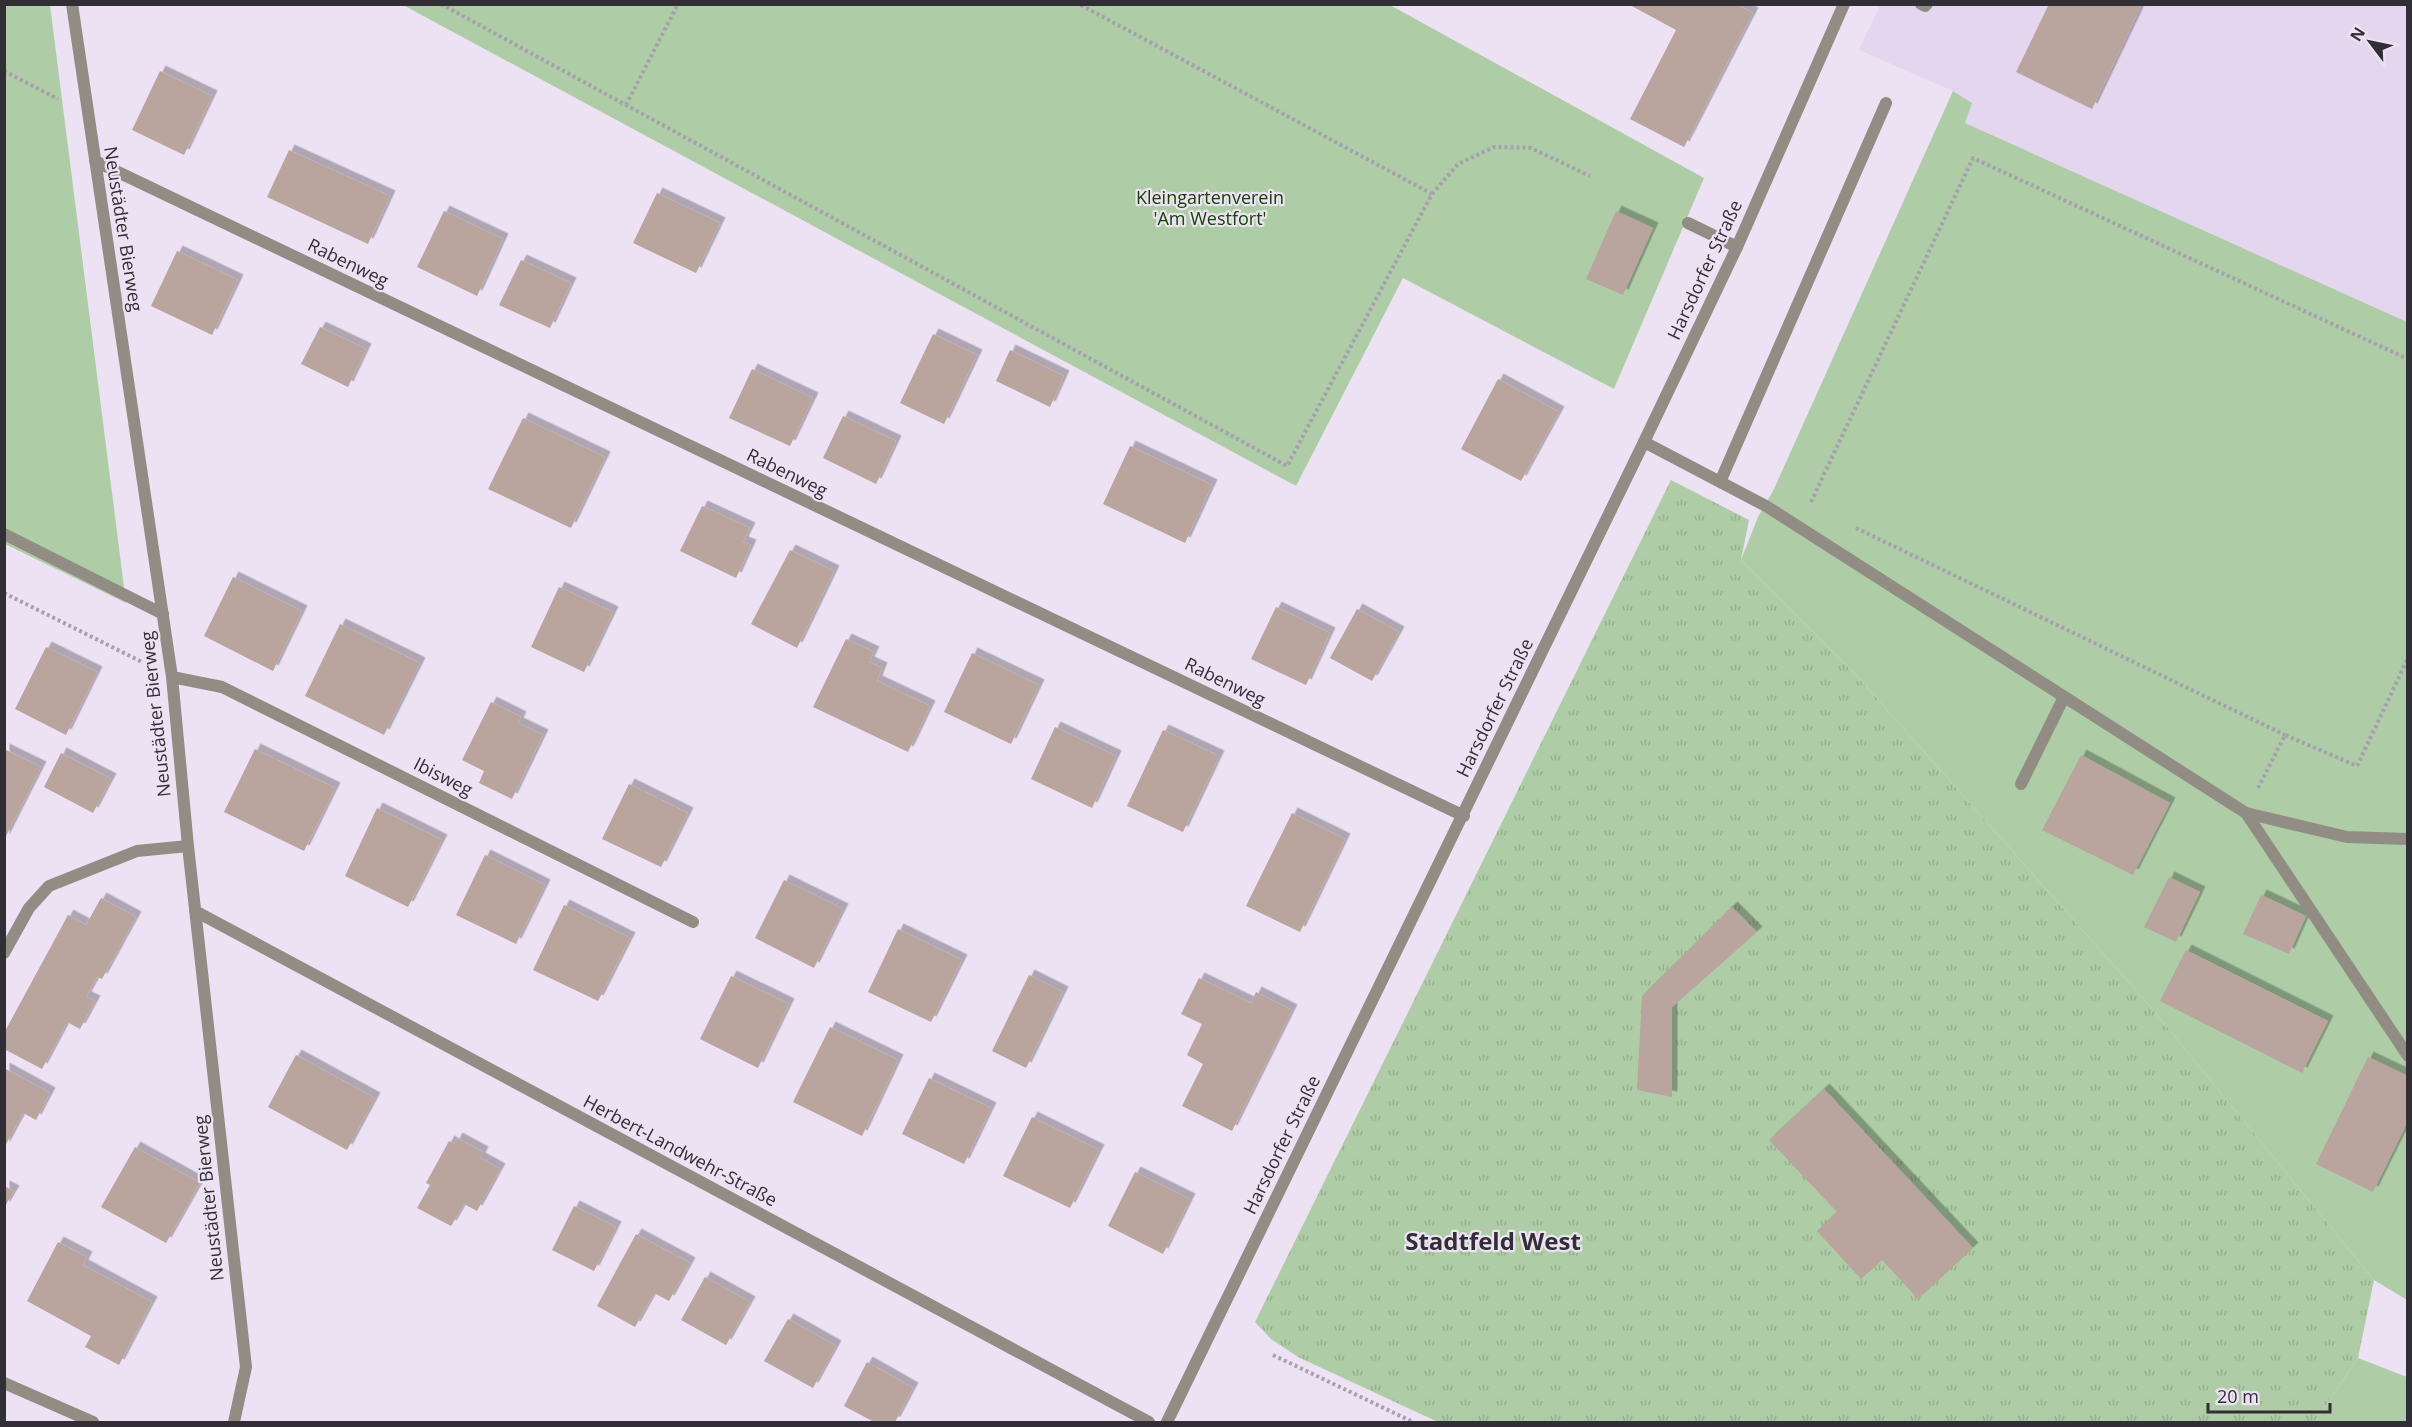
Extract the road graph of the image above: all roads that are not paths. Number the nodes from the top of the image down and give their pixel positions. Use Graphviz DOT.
graph roads {
  1 [pos="72,4"];
  2 [pos="1844,4"];
  3 [pos="1921,4"];
  4 [pos="1927,4"];
  5 [pos="1886,103"];
  6 [pos="95,161"];
  7 [pos="1688,223"];
  8 [pos="1737,247"];
  9 [pos="1644,442"];
  10 [pos="1719,482"];
  11 [pos="4,534"];
  12 [pos="163,614"];
  13 [pos="172,677"];
  14 [pos="2064,697"];
  15 [pos="2021,784"];
  16 [pos="2246,813"];
  17 [pos="1464,816"];
  18 [pos="2408,839"];
  19 [pos="188,846"];
  20 [pos="195,911"];
  21 [pos="693,922"];
  22 [pos="4,953"];
  23 [pos="2408,1056"];
  24 [pos="4,1383"];
  25 [pos="93,1422"];
  26 [pos="234,1422"];
  27 [pos="1149,1422"];
  28 [pos="1167,1422"];
  1 -- 6 [label="street, Neustädter Bierweg"];
  2 -- 8 [label="street, Harsdorfer Straße"];
  3 -- 4 [label="street"];
  5 -- 10 [label="street"];
  6 -- 12 [label="street, Neustädter Bierweg"];
  6 -- 17 [label="street, Rabenweg"];
  7 -- 8 [label="street"];
  8 -- 9 [label="street, Harsdorfer Straße"];
  9 -- 10 [label="street"];
  9 -- 17 [label="street, Harsdorfer Straße"];
  10 -- 14 [label="street"];
  11 -- 12 [label="street"];
  12 -- 13 [label="street, Neustädter Bierweg"];
  13 -- 19 [label="street, Neustädter Bierweg"];
  13 -- 21 [label="street, Ibisweg"];
  14 -- 15 [label="street"];
  14 -- 16 [label="street"];
  16 -- 18 [label="street"];
  16 -- 23 [label="street"];
  17 -- 28 [label="street, Harsdorfer Straße"];
  19 -- 20 [label="street, Neustädter Bierweg"];
  19 -- 22 [label="street"];
  20 -- 26 [label="street, Neustädter Bierweg"];
  20 -- 27 [label="street, Herbert-Landwehr-Straße"];
  24 -- 25 [label="street"];
}
